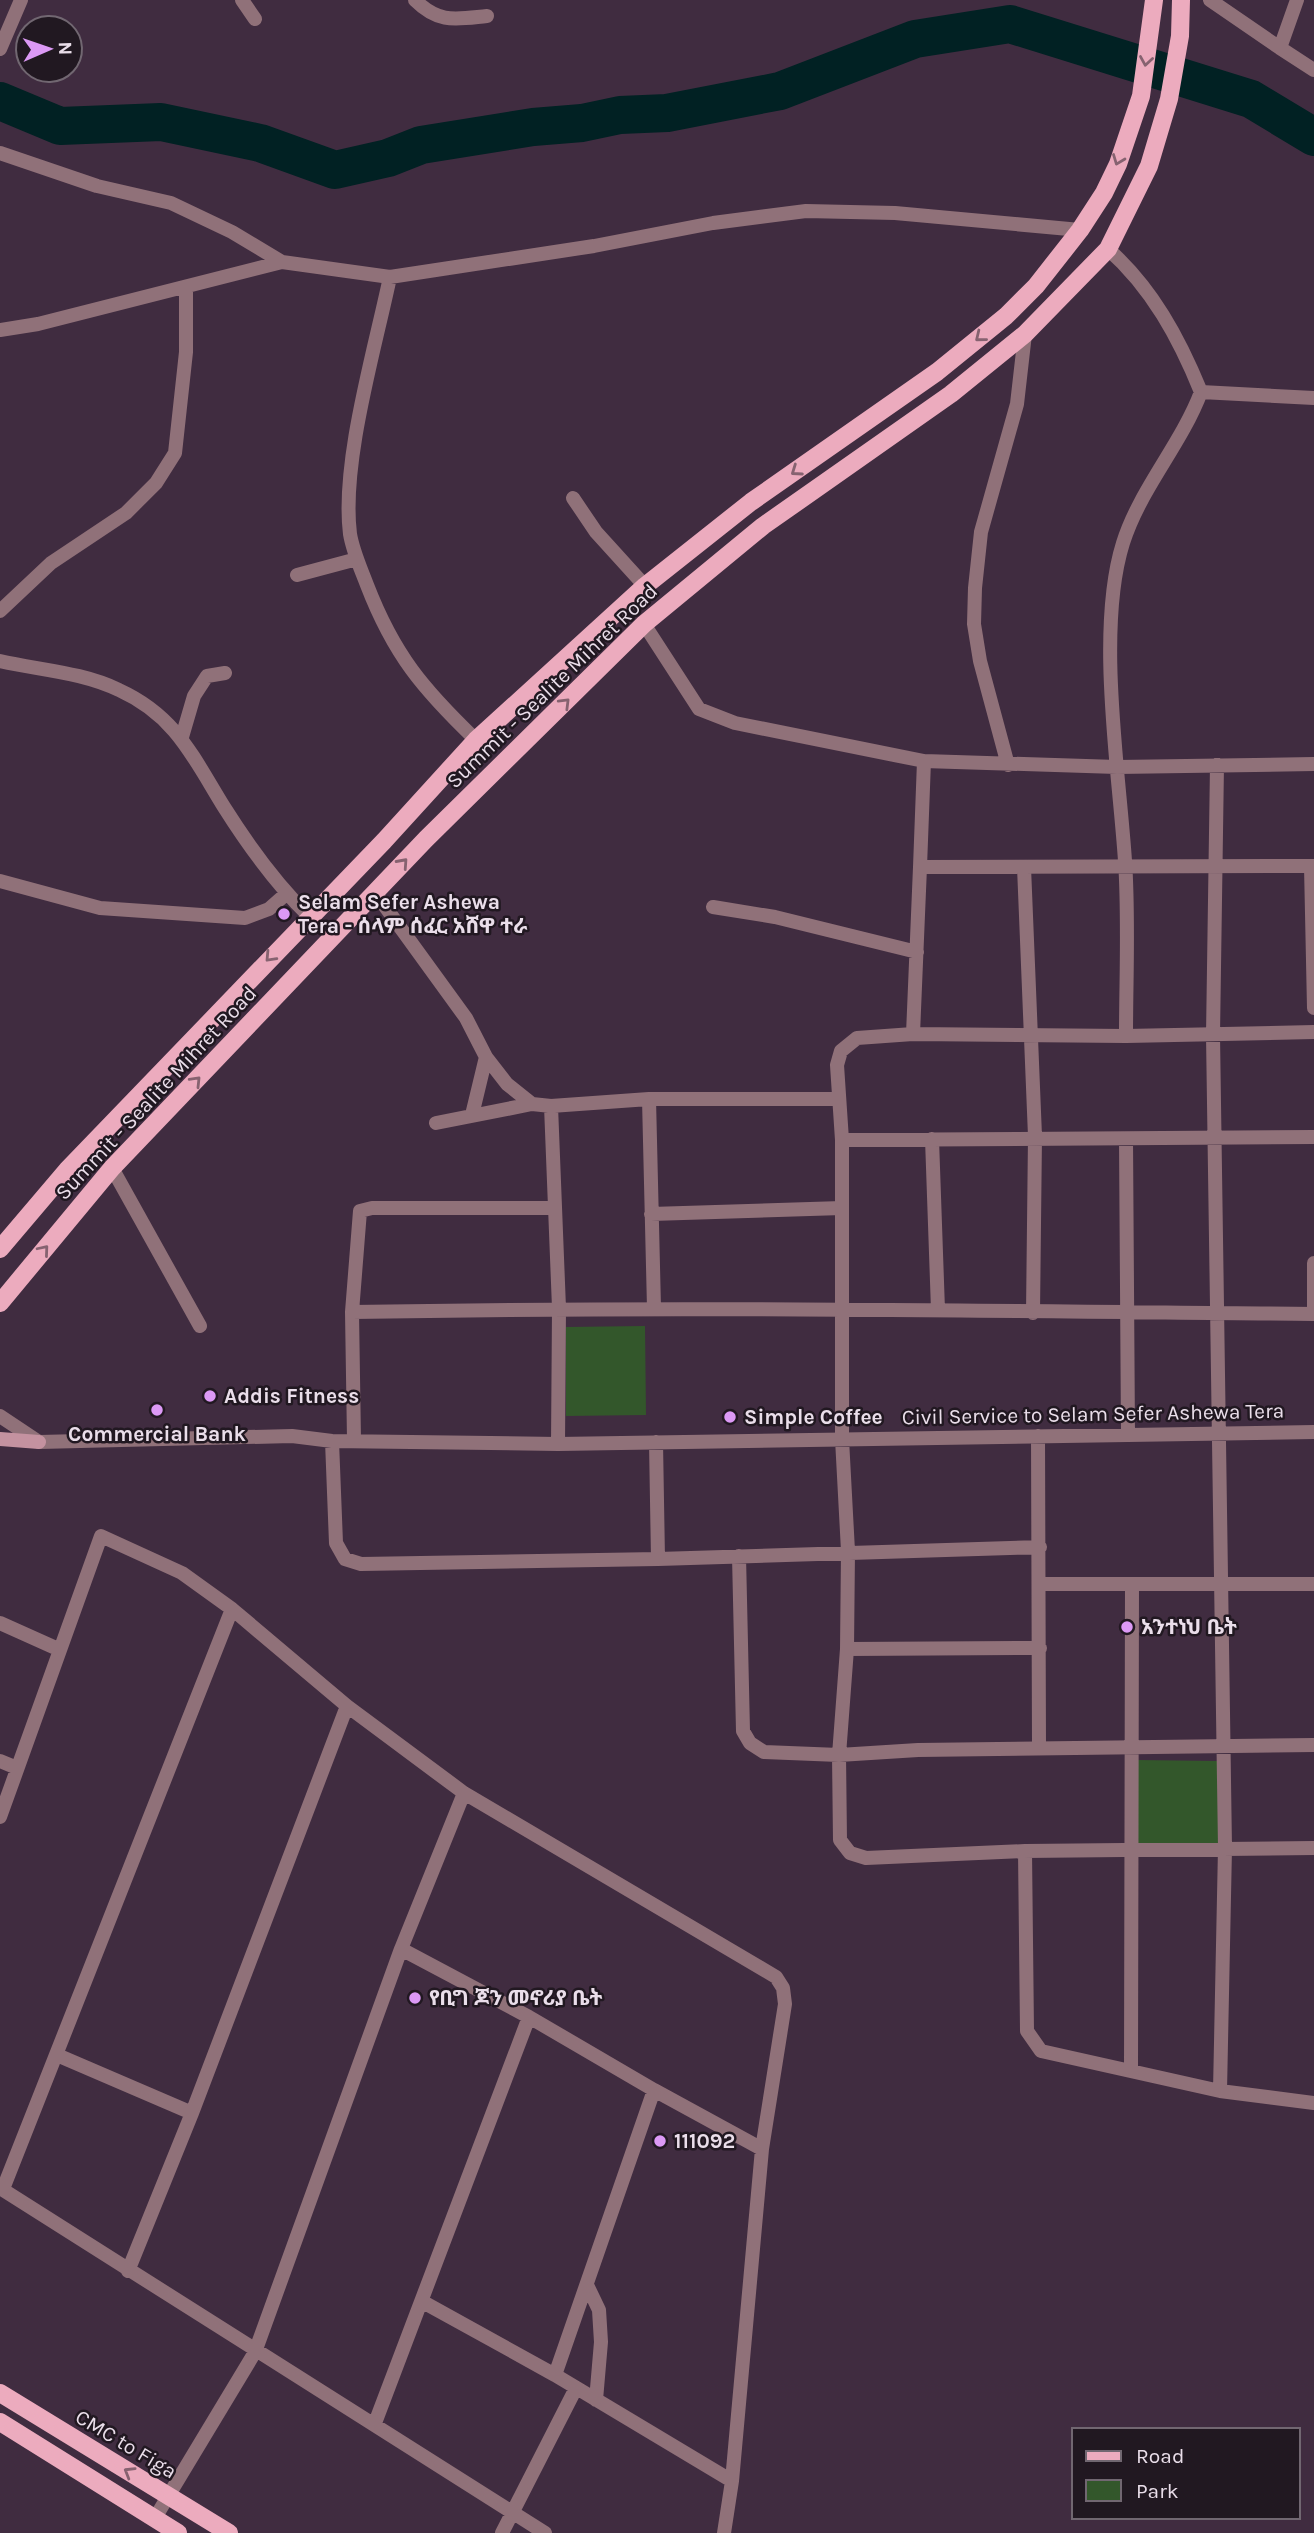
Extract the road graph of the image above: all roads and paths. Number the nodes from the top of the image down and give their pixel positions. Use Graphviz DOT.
graph roads {
  1 [pos="21,0"];
  2 [pos="242,0"];
  3 [pos="415,0"];
  4 [pos="1154,0"];
  5 [pos="1181,0"];
  6 [pos="1210,0"];
  7 [pos="1297,0"];
  8 [pos="487,16"];
  9 [pos="256,19"];
  10 [pos="1280,48"];
  11 [pos="0,49"];
  12 [pos="1314,70"];
  13 [pos="0,153"];
  14 [pos="1080,230"];
  15 [pos="1108,249"];
  16 [pos="282,262"];
  17 [pos="390,276"];
  18 [pos="187,288"];
  19 [pos="0,330"];
  20 [pos="1025,334"];
  21 [pos="1201,392"];
  22 [pos="1314,398"];
  23 [pos="573,498"];
  24 [pos="357,559"];
  25 [pos="297,575"];
  26 [pos="645,586"];
  27 [pos="2,606"];
  28 [pos="644,624"];
  29 [pos="0,660"];
  30 [pos="225,673"];
  31 [pos="182,737"];
  32 [pos="476,740"];
  33 [pos="924,761"];
  34 [pos="1314,764"];
  35 [pos="1007,765"];
  36 [pos="1217,765"];
  37 [pos="1117,767"];
  38 [pos="405,817"];
  39 [pos="426,839"];
  40 [pos="1125,864"];
  41 [pos="1214,866"];
  42 [pos="1312,866"];
  43 [pos="920,867"];
  44 [pos="1024,867"];
  45 [pos="0,881"];
  46 [pos="286,894"];
  47 [pos="376,894"];
  48 [pos="713,907"];
  49 [pos="309,916"];
  50 [pos="917,952"];
  51 [pos="1314,1008"];
  52 [pos="1314,1032"];
  53 [pos="913,1034"];
  54 [pos="1213,1035"];
  55 [pos="1032,1037"];
  56 [pos="1126,1037"];
  57 [pos="486,1057"];
  58 [pos="649,1099"];
  59 [pos="837,1099"];
  60 [pos="532,1104"];
  61 [pos="551,1106"];
  62 [pos="472,1115"];
  63 [pos="436,1123"];
  64 [pos="1035,1136"];
  65 [pos="1314,1137"];
  66 [pos="1215,1138"];
  67 [pos="932,1139"];
  68 [pos="1126,1139"];
  69 [pos="842,1140"];
  70 [pos="112,1168"];
  71 [pos="555,1208"];
  72 [pos="842,1208"];
  73 [pos="651,1214"];
  74 [pos="0,1249"];
  75 [pos="1314,1263"];
  76 [pos="0,1303"];
  77 [pos="559,1308"];
  78 [pos="654,1308"];
  79 [pos="844,1308"];
  80 [pos="938,1310"];
  81 [pos="352,1312"];
  82 [pos="1033,1313"];
  83 [pos="1125,1313"];
  84 [pos="1216,1313"];
  85 [pos="1314,1314"];
  86 [pos="200,1326"];
  87 [pos="0,1416"];
  88 [pos="1220,1432"];
  89 [pos="1314,1432"];
  90 [pos="1128,1435"];
  91 [pos="1038,1436"];
  92 [pos="0,1439"];
  93 [pos="842,1439"];
  94 [pos="354,1440"];
  95 [pos="332,1441"];
  96 [pos="39,1442"];
  97 [pos="656,1442"];
  98 [pos="558,1444"];
  99 [pos="1040,1547"];
  100 [pos="848,1551"];
  101 [pos="740,1556"];
  102 [pos="658,1559"];
  103 [pos="1041,1584"];
  104 [pos="1314,1584"];
  105 [pos="1132,1585"];
  106 [pos="1219,1585"];
  107 [pos="232,1609"];
  108 [pos="0,1623"];
  109 [pos="1040,1648"];
  110 [pos="58,1649"];
  111 [pos="847,1649"];
  112 [pos="347,1706"];
  113 [pos="1314,1745"];
  114 [pos="1223,1746"];
  115 [pos="1039,1748"];
  116 [pos="1130,1749"];
  117 [pos="839,1755"];
  118 [pos="0,1761"];
  119 [pos="17,1768"];
  120 [pos="464,1793"];
  121 [pos="0,1817"];
  122 [pos="1225,1848"];
  123 [pos="1314,1848"];
  124 [pos="1025,1850"];
  125 [pos="1132,1851"];
  126 [pos="401,1949"];
  127 [pos="529,2017"];
  128 [pos="57,2055"];
  129 [pos="1131,2071"];
  130 [pos="654,2090"];
  131 [pos="1220,2091"];
  132 [pos="1314,2103"];
  133 [pos="192,2113"];
  134 [pos="762,2149"];
  135 [pos="1,2189"];
  136 [pos="128,2271"];
  137 [pos="587,2284"];
  138 [pos="423,2302"];
  139 [pos="255,2352"];
  140 [pos="555,2375"];
  141 [pos="576,2388"];
  142 [pos="0,2393"];
  143 [pos="596,2400"];
  144 [pos="0,2422"];
  145 [pos="374,2423"];
  146 [pos="732,2481"];
  147 [pos="169,2497"];
  148 [pos="513,2514"];
  149 [pos="155,2518"];
  150 [pos="178,2533"];
  151 [pos="229,2533"];
  152 [pos="502,2533"];
  153 [pos="545,2533"];
  154 [pos="724,2533"];
  1 -- 11 [label="street"];
  2 -- 9 [label="street"];
  3 -- 8 [label="street"];
  4 -- 14 [label="main road, one-way"];
  5 -- 15 [label="main road, Summit - Sealite Mihret Road"];
  6 -- 10 [label="street"];
  7 -- 10 [label="street"];
  10 -- 12 [label="street"];
  13 -- 16 [label="street"];
  14 -- 17 [label="street"];
  14 -- 26 [label="main road, one-way"];
  15 -- 20 [label="main road, Summit - Sealite Mihret Road"];
  15 -- 21 [label="street"];
  16 -- 17 [label="street"];
  16 -- 18 [label="street"];
  17 -- 24 [label="street"];
  18 -- 19 [label="street"];
  18 -- 27 [label="street"];
  20 -- 28 [label="main road, Summit - Sealite Mihret Road"];
  20 -- 35 [label="street"];
  21 -- 22 [label="street"];
  21 -- 37 [label="street"];
  23 -- 26 [label="street"];
  24 -- 25 [label="street"];
  24 -- 32 [label="street"];
  26 -- 32 [label="main road"];
  28 -- 33 [label="street"];
  39 -- 28 [label="main road, Summit - Sealite Mihret Road, one-way"];
  29 -- 31 [label="street"];
  30 -- 31 [label="street"];
  31 -- 46 [label="street"];
  32 -- 38 [label="main road"];
  33 -- 35 [label="street"];
  33 -- 43 [label="street"];
  34 -- 36 [label="street"];
  35 -- 37 [label="street"];
  36 -- 37 [label="street"];
  36 -- 41 [label="street"];
  37 -- 40 [label="street"];
  38 -- 39 [label="main road"];
  38 -- 49 [label="main road"];
  47 -- 39 [label="main road, Summit - Sealite Mihret Road, one-way"];
  40 -- 41 [label="street"];
  40 -- 44 [label="street"];
  40 -- 56 [label="street"];
  41 -- 42 [label="street"];
  41 -- 54 [label="street"];
  42 -- 51 [label="street"];
  43 -- 44 [label="street"];
  43 -- 50 [label="street"];
  44 -- 55 [label="street"];
  45 -- 46 [label="street"];
  46 -- 49 [label="street"];
  47 -- 57 [label="street"];
  70 -- 47 [label="main road, Summit - Sealite Mihret Road, one-way"];
  48 -- 50 [label="street"];
  49 -- 74 [label="main road, one-way"];
  50 -- 53 [label="street"];
  52 -- 54 [label="street"];
  53 -- 55 [label="street"];
  53 -- 59 [label="street"];
  54 -- 56 [label="street"];
  54 -- 66 [label="street"];
  55 -- 56 [label="street"];
  55 -- 64 [label="street"];
  57 -- 60 [label="street"];
  57 -- 62 [label="street"];
  58 -- 59 [label="street"];
  58 -- 61 [label="street"];
  58 -- 73 [label="street"];
  59 -- 69 [label="street"];
  60 -- 61 [label="street"];
  60 -- 62 [label="street"];
  61 -- 71 [label="street"];
  62 -- 63 [label="street"];
  64 -- 67 [label="street"];
  64 -- 68 [label="street"];
  64 -- 82 [label="street"];
  65 -- 66 [label="street"];
  66 -- 68 [label="street"];
  66 -- 84 [label="street"];
  67 -- 69 [label="street"];
  67 -- 80 [label="street"];
  68 -- 83 [label="street"];
  69 -- 72 [label="street"];
  76 -- 70 [label="main road, Summit - Sealite Mihret Road, one-way"];
  70 -- 86 [label="street"];
  71 -- 77 [label="street"];
  71 -- 81 [label="street"];
  72 -- 73 [label="street"];
  72 -- 79 [label="street"];
  73 -- 78 [label="street"];
  75 -- 85 [label="street"];
  77 -- 78 [label="street"];
  77 -- 81 [label="street"];
  77 -- 98 [label="street"];
  78 -- 79 [label="street"];
  79 -- 80 [label="street"];
  79 -- 93 [label="street"];
  80 -- 82 [label="street"];
  81 -- 94 [label="street"];
  82 -- 83 [label="street"];
  83 -- 84 [label="street"];
  83 -- 90 [label="street"];
  84 -- 85 [label="street"];
  84 -- 88 [label="street"];
  87 -- 96 [label="street"];
  88 -- 89 [label="street, Civil Service to Selam Sefer Ashewa Tera"];
  88 -- 90 [label="street, Civil Service to Selam Sefer Ashewa Tera"];
  88 -- 106 [label="street"];
  90 -- 91 [label="street, Civil Service to Selam Sefer Ashewa Tera"];
  91 -- 93 [label="street, Civil Service to Selam Sefer Ashewa Tera"];
  91 -- 99 [label="street"];
  92 -- 96 [label="street"];
  93 -- 97 [label="street, Civil Service to Selam Sefer Ashewa Tera"];
  93 -- 100 [label="street"];
  94 -- 95 [label="street, Civil Service to Selam Sefer Ashewa Tera"];
  94 -- 98 [label="street, Civil Service to Selam Sefer Ashewa Tera"];
  95 -- 96 [label="street, Civil Service to Selam Sefer Ashewa Tera"];
  95 -- 102 [label="street"];
  97 -- 98 [label="street, Civil Service to Selam Sefer Ashewa Tera"];
  97 -- 102 [label="street"];
  99 -- 100 [label="street"];
  99 -- 103 [label="street"];
  100 -- 101 [label="street"];
  100 -- 111 [label="street"];
  101 -- 102 [label="street"];
  101 -- 117 [label="street"];
  103 -- 105 [label="street"];
  103 -- 109 [label="street"];
  104 -- 106 [label="street"];
  105 -- 106 [label="street"];
  105 -- 116 [label="street"];
  106 -- 114 [label="street"];
  107 -- 110 [label="street"];
  107 -- 112 [label="street"];
  107 -- 128 [label="street"];
  108 -- 110 [label="street"];
  109 -- 111 [label="street"];
  109 -- 115 [label="street"];
  110 -- 119 [label="street"];
  111 -- 117 [label="street"];
  112 -- 120 [label="street"];
  112 -- 133 [label="street"];
  113 -- 114 [label="street"];
  114 -- 116 [label="street"];
  114 -- 122 [label="street"];
  115 -- 116 [label="street"];
  115 -- 117 [label="street"];
  116 -- 125 [label="street"];
  117 -- 124 [label="street"];
  118 -- 119 [label="street"];
  119 -- 121 [label="street"];
  120 -- 126 [label="street"];
  120 -- 134 [label="street"];
  122 -- 123 [label="street"];
  122 -- 125 [label="street"];
  122 -- 131 [label="street"];
  124 -- 125 [label="street"];
  124 -- 129 [label="street"];
  125 -- 129 [label="street"];
  126 -- 127 [label="street"];
  126 -- 139 [label="street"];
  127 -- 130 [label="street"];
  127 -- 138 [label="street"];
  128 -- 133 [label="street"];
  128 -- 135 [label="street"];
  129 -- 131 [label="street"];
  130 -- 134 [label="street"];
  130 -- 137 [label="street"];
  131 -- 132 [label="street"];
  133 -- 136 [label="street"];
  134 -- 146 [label="street"];
  135 -- 136 [label="street"];
  136 -- 139 [label="street"];
  137 -- 140 [label="street"];
  137 -- 143 [label="street"];
  138 -- 140 [label="street"];
  138 -- 145 [label="street"];
  139 -- 145 [label="street"];
  139 -- 147 [label="street"];
  140 -- 141 [label="street"];
  141 -- 143 [label="street"];
  141 -- 148 [label="street"];
  147 -- 142 [label="main road, CMC to Figa, one-way"];
  143 -- 146 [label="street"];
  144 -- 149 [label="main road"];
  145 -- 148 [label="street"];
  146 -- 154 [label="street"];
  147 -- 149 [label="street"];
  147 -- 151 [label="main road, CMC to Figa"];
  148 -- 152 [label="street"];
  148 -- 153 [label="street"];
  149 -- 150 [label="main road"];
}
